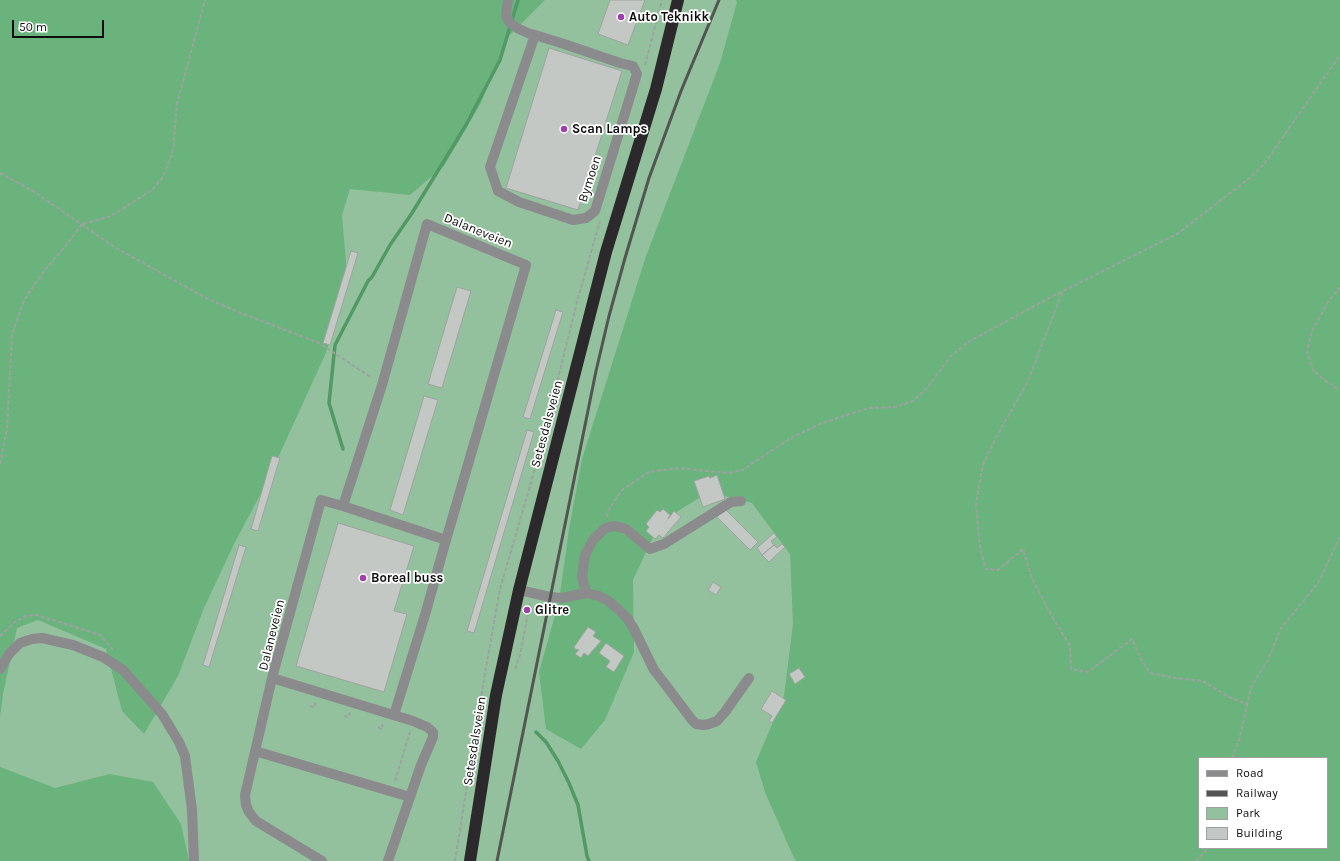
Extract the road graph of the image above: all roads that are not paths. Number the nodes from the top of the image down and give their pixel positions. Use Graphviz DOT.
graph roads {
  1 [pos="508,0"];
  2 [pos="678,0"];
  3 [pos="535,35"];
  4 [pos="741,501"];
  5 [pos="343,506"];
  6 [pos="446,540"];
  7 [pos="518,590"];
  8 [pos="586,593"];
  9 [pos="0,669"];
  10 [pos="272,678"];
  11 [pos="749,678"];
  12 [pos="394,715"];
  13 [pos="254,751"];
  14 [pos="410,797"];
  15 [pos="194,861"];
  16 [pos="322,861"];
  17 [pos="388,861"];
  18 [pos="470,861"];
  1 -- 3 [label="lane, Bymoen"];
  2 -- 7 [label="highway, Setesdalsveien"];
  3 -- 3 [label="lane, Bymoen"];
  4 -- 8 [label="lane"];
  5 -- 6 [label="lane, Dalaneveien"];
  5 -- 6 [label="lane, Dalaneveien"];
  5 -- 10 [label="lane, Dalaneveien"];
  6 -- 12 [label="lane, Dalaneveien"];
  7 -- 8 [label="lane"];
  7 -- 18 [label="highway, Setesdalsveien"];
  8 -- 11 [label="lane"];
  9 -- 15 [label="lane"];
  10 -- 12 [label="lane, Dalaneveien"];
  10 -- 13 [label="lane"];
  12 -- 14 [label="lane, Dalaneveien"];
  13 -- 14 [label="lane"];
  13 -- 16 [label="lane"];
  14 -- 17 [label="lane, Dalaneveien"];
}
